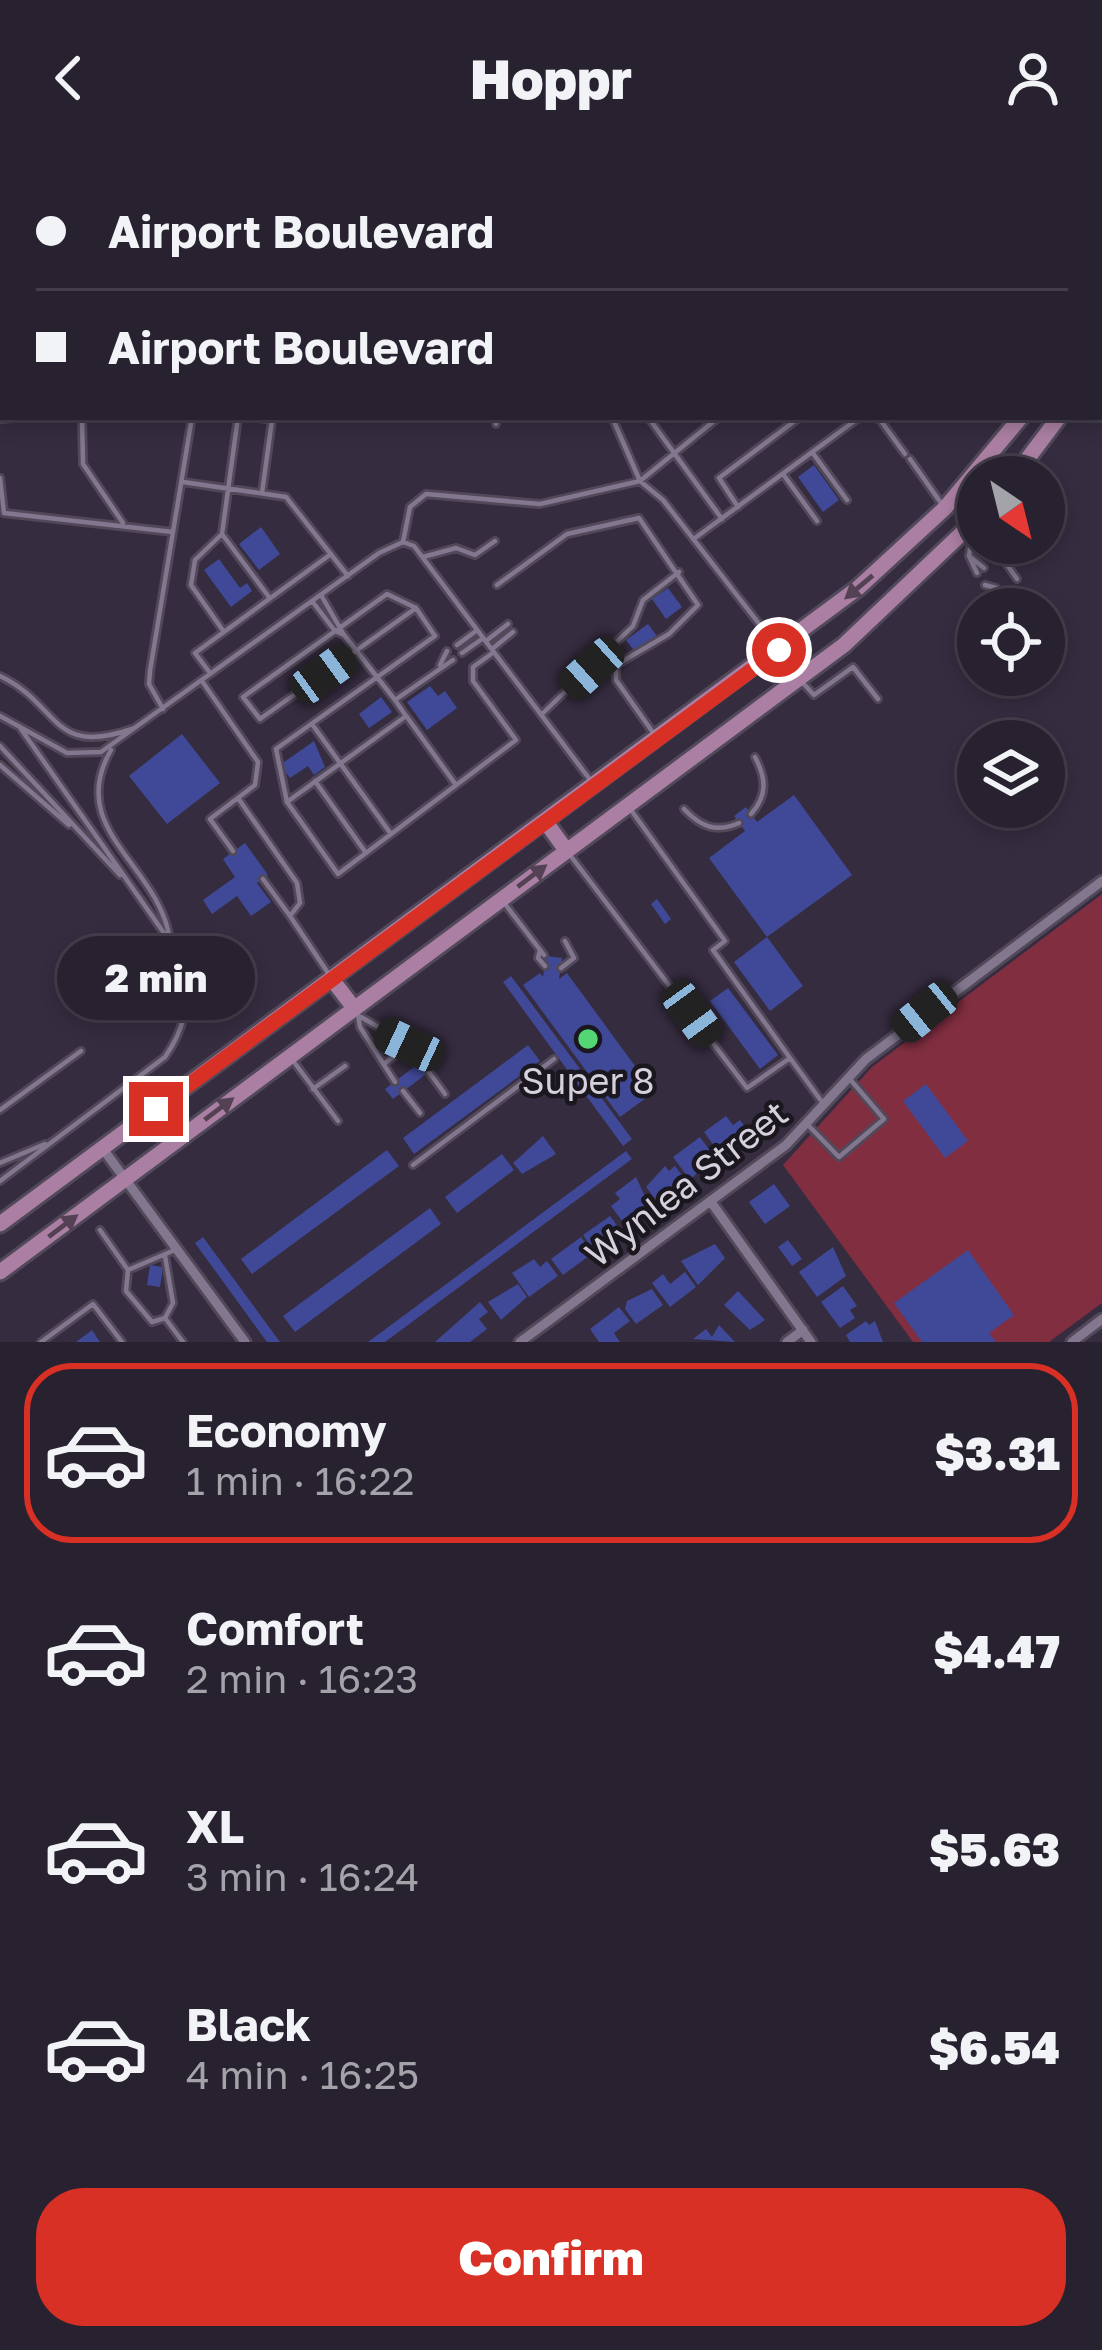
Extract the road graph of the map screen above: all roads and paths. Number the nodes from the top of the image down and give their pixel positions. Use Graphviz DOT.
graph roads {
  1 [pos="82,420"];
  2 [pos="191,420"];
  3 [pos="238,420"];
  4 [pos="272,420"];
  5 [pos="613,420"];
  6 [pos="650,420"];
  7 [pos="715,420"];
  8 [pos="796,420"];
  9 [pos="856,420"];
  10 [pos="880,420"];
  11 [pos="1018,420"];
  12 [pos="1057,420"];
  13 [pos="673,450"];
  14 [pos="812,452"];
  15 [pos="1030,456"];
  16 [pos="783,474"];
  17 [pos="0,478"];
  18 [pos="640,481"];
  19 [pos="181,482"];
  20 [pos="229,489"];
  21 [pos="806,490"];
  22 [pos="262,494"];
  23 [pos="798,495"];
  24 [pos="848,500"];
  25 [pos="818,506"];
  26 [pos="738,507"];
  27 [pos="945,508"];
  28 [pos="810,511"];
  29 [pos="957,517"];
  30 [pos="722,519"];
  31 [pos="818,521"];
  32 [pos="123,523"];
  33 [pos="173,532"];
  34 [pos="222,534"];
  35 [pos="695,538"];
  36 [pos="494,541"];
  37 [pos="404,542"];
  38 [pos="957,544"];
  39 [pos="331,554"];
  40 [pos="423,557"];
  41 [pos="972,564"];
  42 [pos="980,564"];
  43 [pos="1007,564"];
  44 [pos="985,568"];
  45 [pos="679,572"];
  46 [pos="976,573"];
  47 [pos="348,576"];
  48 [pos="993,578"];
  49 [pos="1017,579"];
  50 [pos="985,584"];
  51 [pos="497,585"];
  52 [pos="321,595"];
  53 [pos="271,598"];
  54 [pos="312,601"];
  55 [pos="416,608"];
  56 [pos="508,624"];
  57 [pos="343,626"];
  58 [pos="477,630"];
  59 [pos="224,632"];
  60 [pos="335,632"];
  61 [pos="514,632"];
  62 [pos="344,635"];
  63 [pos="485,639"];
  64 [pos="457,645"];
  65 [pos="493,650"];
  66 [pos="779,650"];
  67 [pos="356,651"];
  68 [pos="447,652"];
  69 [pos="462,653"];
  70 [pos="453,660"];
  71 [pos="437,670"];
  72 [pos="211,674"];
  73 [pos="0,676"];
  74 [pos="799,678"];
  75 [pos="375,679"];
  76 [pos="202,681"];
  77 [pos="878,699"];
  78 [pos="395,700"];
  79 [pos="164,709"];
  80 [pos="542,715"];
  81 [pos="0,716"];
  82 [pos="406,716"];
  83 [pos="312,724"];
  84 [pos="137,727"];
  85 [pos="21,729"];
  86 [pos="658,739"];
  87 [pos="114,745"];
  88 [pos="0,746"];
  89 [pos="755,757"];
  90 [pos="340,763"];
  91 [pos="0,765"];
  92 [pos="315,781"];
  93 [pos="456,785"];
  94 [pos="594,785"];
  95 [pos="238,798"];
  96 [pos="287,802"];
  97 [pos="627,805"];
  98 [pos="684,809"];
  99 [pos="752,814"];
  100 [pos="545,821"];
  101 [pos="739,823"];
  102 [pos="391,834"];
  103 [pos="82,836"];
  104 [pos="566,850"];
  105 [pos="233,851"];
  106 [pos="366,853"];
  107 [pos="263,879"];
  108 [pos="1102,881"];
  109 [pos="132,887"];
  110 [pos="501,899"];
  111 [pos="290,916"];
  112 [pos="565,941"];
  113 [pos="171,943"];
  114 [pos="545,966"];
  115 [pos="561,968"];
  116 [pos="331,978"];
  117 [pos="357,1013"];
  118 [pos="409,1045"];
  119 [pos="81,1051"];
  120 [pos="290,1057"];
  121 [pos="790,1058"];
  122 [pos="554,1059"];
  123 [pos="421,1062"];
  124 [pos="383,1064"];
  125 [pos="345,1066"];
  126 [pos="429,1072"];
  127 [pos="849,1078"];
  128 [pos="395,1082"];
  129 [pos="314,1089"];
  130 [pos="403,1091"];
  131 [pos="445,1094"];
  132 [pos="825,1106"];
  133 [pos="0,1109"];
  134 [pos="420,1113"];
  135 [pos="338,1121"];
  136 [pos="808,1125"];
  137 [pos="66,1132"];
  138 [pos="103,1149"];
  139 [pos="0,1163"];
  140 [pos="413,1165"];
  141 [pos="125,1179"];
  142 [pos="0,1181"];
  143 [pos="711,1202"];
  144 [pos="0,1224"];
  145 [pos="100,1230"];
  146 [pos="176,1249"];
  147 [pos="164,1256"];
  148 [pos="128,1270"];
  149 [pos="0,1272"];
  150 [pos="165,1318"];
  151 [pos="1100,1324"];
  152 [pos="803,1330"];
  153 [pos="1077,1340"];
  154 [pos="40,1342"];
  155 [pos="122,1342"];
  156 [pos="183,1342"];
  157 [pos="245,1342"];
  158 [pos="520,1342"];
  159 [pos="787,1342"];
  160 [pos="811,1342"];
  1 -- 32 [label="lane"];
  2 -- 19 [label="lane"];
  3 -- 20 [label="lane"];
  4 -- 22 [label="lane"];
  5 -- 18 [label="lane"];
  6 -- 13 [label="lane"];
  7 -- 13 [label="lane"];
  8 -- 26 [label="lane"];
  9 -- 14 [label="lane"];
  10 -- 27 [label="lane"];
  11 -- 27 [label="main road"];
  12 -- 15 [label="main road"];
  13 -- 18 [label="lane"];
  13 -- 30 [label="lane"];
  14 -- 16 [label="lane"];
  14 -- 24 [label="lane"];
  16 -- 23 [label="lane"];
  16 -- 26 [label="lane"];
  17 -- 32 [label="lane"];
  18 -- 35 [label="lane"];
  18 -- 37 [label="lane"];
  19 -- 20 [label="lane"];
  19 -- 33 [label="lane"];
  20 -- 22 [label="lane"];
  20 -- 34 [label="lane"];
  21 -- 23 [label="lane"];
  22 -- 39 [label="lane"];
  23 -- 28 [label="lane"];
  25 -- 28 [label="lane"];
  26 -- 30 [label="lane"];
  27 -- 29 [label="main road"];
  27 -- 66 [label="main road, one-way"];
  28 -- 31 [label="lane"];
  30 -- 35 [label="lane"];
  32 -- 33 [label="lane"];
  33 -- 79 [label="lane"];
  34 -- 53 [label="lane"];
  34 -- 59 [label="lane"];
  35 -- 66 [label="lane"];
  36 -- 40 [label="lane"];
  37 -- 40 [label="lane"];
  37 -- 47 [label="lane"];
  38 -- 74 [label="main road"];
  39 -- 47 [label="lane"];
  39 -- 53 [label="lane"];
  40 -- 58 [label="lane"];
  41 -- 46 [label="lane"];
  42 -- 44 [label="lane"];
  43 -- 49 [label="lane"];
  45 -- 51 [label="lane"];
  45 -- 80 [label="lane"];
  45 -- 86 [label="lane"];
  47 -- 52 [label="lane"];
  48 -- 50 [label="lane"];
  52 -- 54 [label="lane"];
  52 -- 57 [label="lane"];
  53 -- 59 [label="lane"];
  54 -- 60 [label="lane"];
  54 -- 72 [label="lane"];
  55 -- 57 [label="lane"];
  55 -- 67 [label="lane"];
  55 -- 75 [label="lane"];
  56 -- 63 [label="lane"];
  57 -- 60 [label="lane"];
  57 -- 62 [label="lane"];
  58 -- 63 [label="lane"];
  58 -- 64 [label="lane"];
  59 -- 72 [label="lane"];
  60 -- 62 [label="lane"];
  60 -- 67 [label="lane"];
  61 -- 65 [label="lane"];
  62 -- 67 [label="lane"];
  63 -- 65 [label="lane"];
  63 -- 69 [label="lane"];
  65 -- 80 [label="lane"];
  65 -- 93 [label="lane"];
  66 -- 74 [label="main road"];
  66 -- 86 [label="main road"];
  67 -- 75 [label="lane"];
  68 -- 71 [label="lane"];
  70 -- 71 [label="lane"];
  71 -- 78 [label="lane"];
  72 -- 76 [label="lane"];
  73 -- 84 [label="lane"];
  74 -- 77 [label="lane"];
  74 -- 97 [label="main road"];
  75 -- 78 [label="lane"];
  75 -- 83 [label="lane"];
  76 -- 79 [label="lane"];
  76 -- 95 [label="lane"];
  78 -- 82 [label="lane"];
  79 -- 84 [label="lane"];
  80 -- 94 [label="lane"];
  81 -- 85 [label="lane"];
  82 -- 90 [label="lane"];
  82 -- 93 [label="lane"];
  83 -- 90 [label="lane"];
  83 -- 96 [label="lane"];
  84 -- 87 [label="lane"];
  85 -- 87 [label="lane"];
  85 -- 109 [label="lane"];
  86 -- 94 [label="main road"];
  87 -- 113 [label="lane"];
  88 -- 103 [label="lane"];
  89 -- 99 [label="lane"];
  90 -- 92 [label="lane"];
  90 -- 102 [label="lane"];
  91 -- 103 [label="lane"];
  92 -- 96 [label="lane"];
  92 -- 106 [label="lane"];
  93 -- 102 [label="lane"];
  94 -- 100 [label="main road"];
  95 -- 105 [label="lane"];
  95 -- 111 [label="lane"];
  96 -- 106 [label="lane"];
  97 -- 104 [label="main road"];
  97 -- 121 [label="lane"];
  98 -- 101 [label="lane"];
  100 -- 104 [label="main road"];
  100 -- 116 [label="main road"];
  102 -- 106 [label="lane"];
  103 -- 109 [label="lane"];
  110 -- 104 [label="main road, one-way"];
  104 -- 121 [label="lane"];
  107 -- 111 [label="lane"];
  108 -- 127 [label="street, Wynlea Street"];
  109 -- 113 [label="lane"];
  110 -- 114 [label="lane"];
  110 -- 117 [label="main road"];
  111 -- 116 [label="lane"];
  112 -- 115 [label="lane"];
  113 -- 137 [label="lane"];
  116 -- 117 [label="main road"];
  116 -- 138 [label="main road"];
  117 -- 118 [label="lane"];
  117 -- 120 [label="main road"];
  117 -- 124 [label="lane"];
  118 -- 123 [label="lane"];
  118 -- 124 [label="lane"];
  119 -- 133 [label="lane"];
  120 -- 129 [label="lane"];
  141 -- 120 [label="main road, one-way"];
  121 -- 132 [label="lane"];
  122 -- 140 [label="lane"];
  124 -- 128 [label="lane"];
  125 -- 129 [label="lane"];
  126 -- 131 [label="lane"];
  127 -- 132 [label="street, Wynlea Street"];
  127 -- 136 [label="lane"];
  129 -- 135 [label="lane"];
  130 -- 134 [label="lane"];
  132 -- 136 [label="street, Wynlea Street"];
  136 -- 143 [label="street, Wynlea Street"];
  137 -- 139 [label="lane"];
  137 -- 142 [label="lane"];
  138 -- 141 [label="street"];
  138 -- 144 [label="main road"];
  141 -- 146 [label="street"];
  149 -- 141 [label="main road, one-way"];
  143 -- 152 [label="street"];
  143 -- 158 [label="street, Wynlea Street"];
  145 -- 148 [label="lane"];
  146 -- 147 [label="lane"];
  146 -- 157 [label="street"];
  147 -- 148 [label="lane"];
  147 -- 150 [label="lane"];
  148 -- 150 [label="lane"];
  150 -- 156 [label="lane"];
  151 -- 153 [label="street"];
  152 -- 159 [label="street"];
  152 -- 160 [label="street"];
  154 -- 155 [label="lane"];
}
